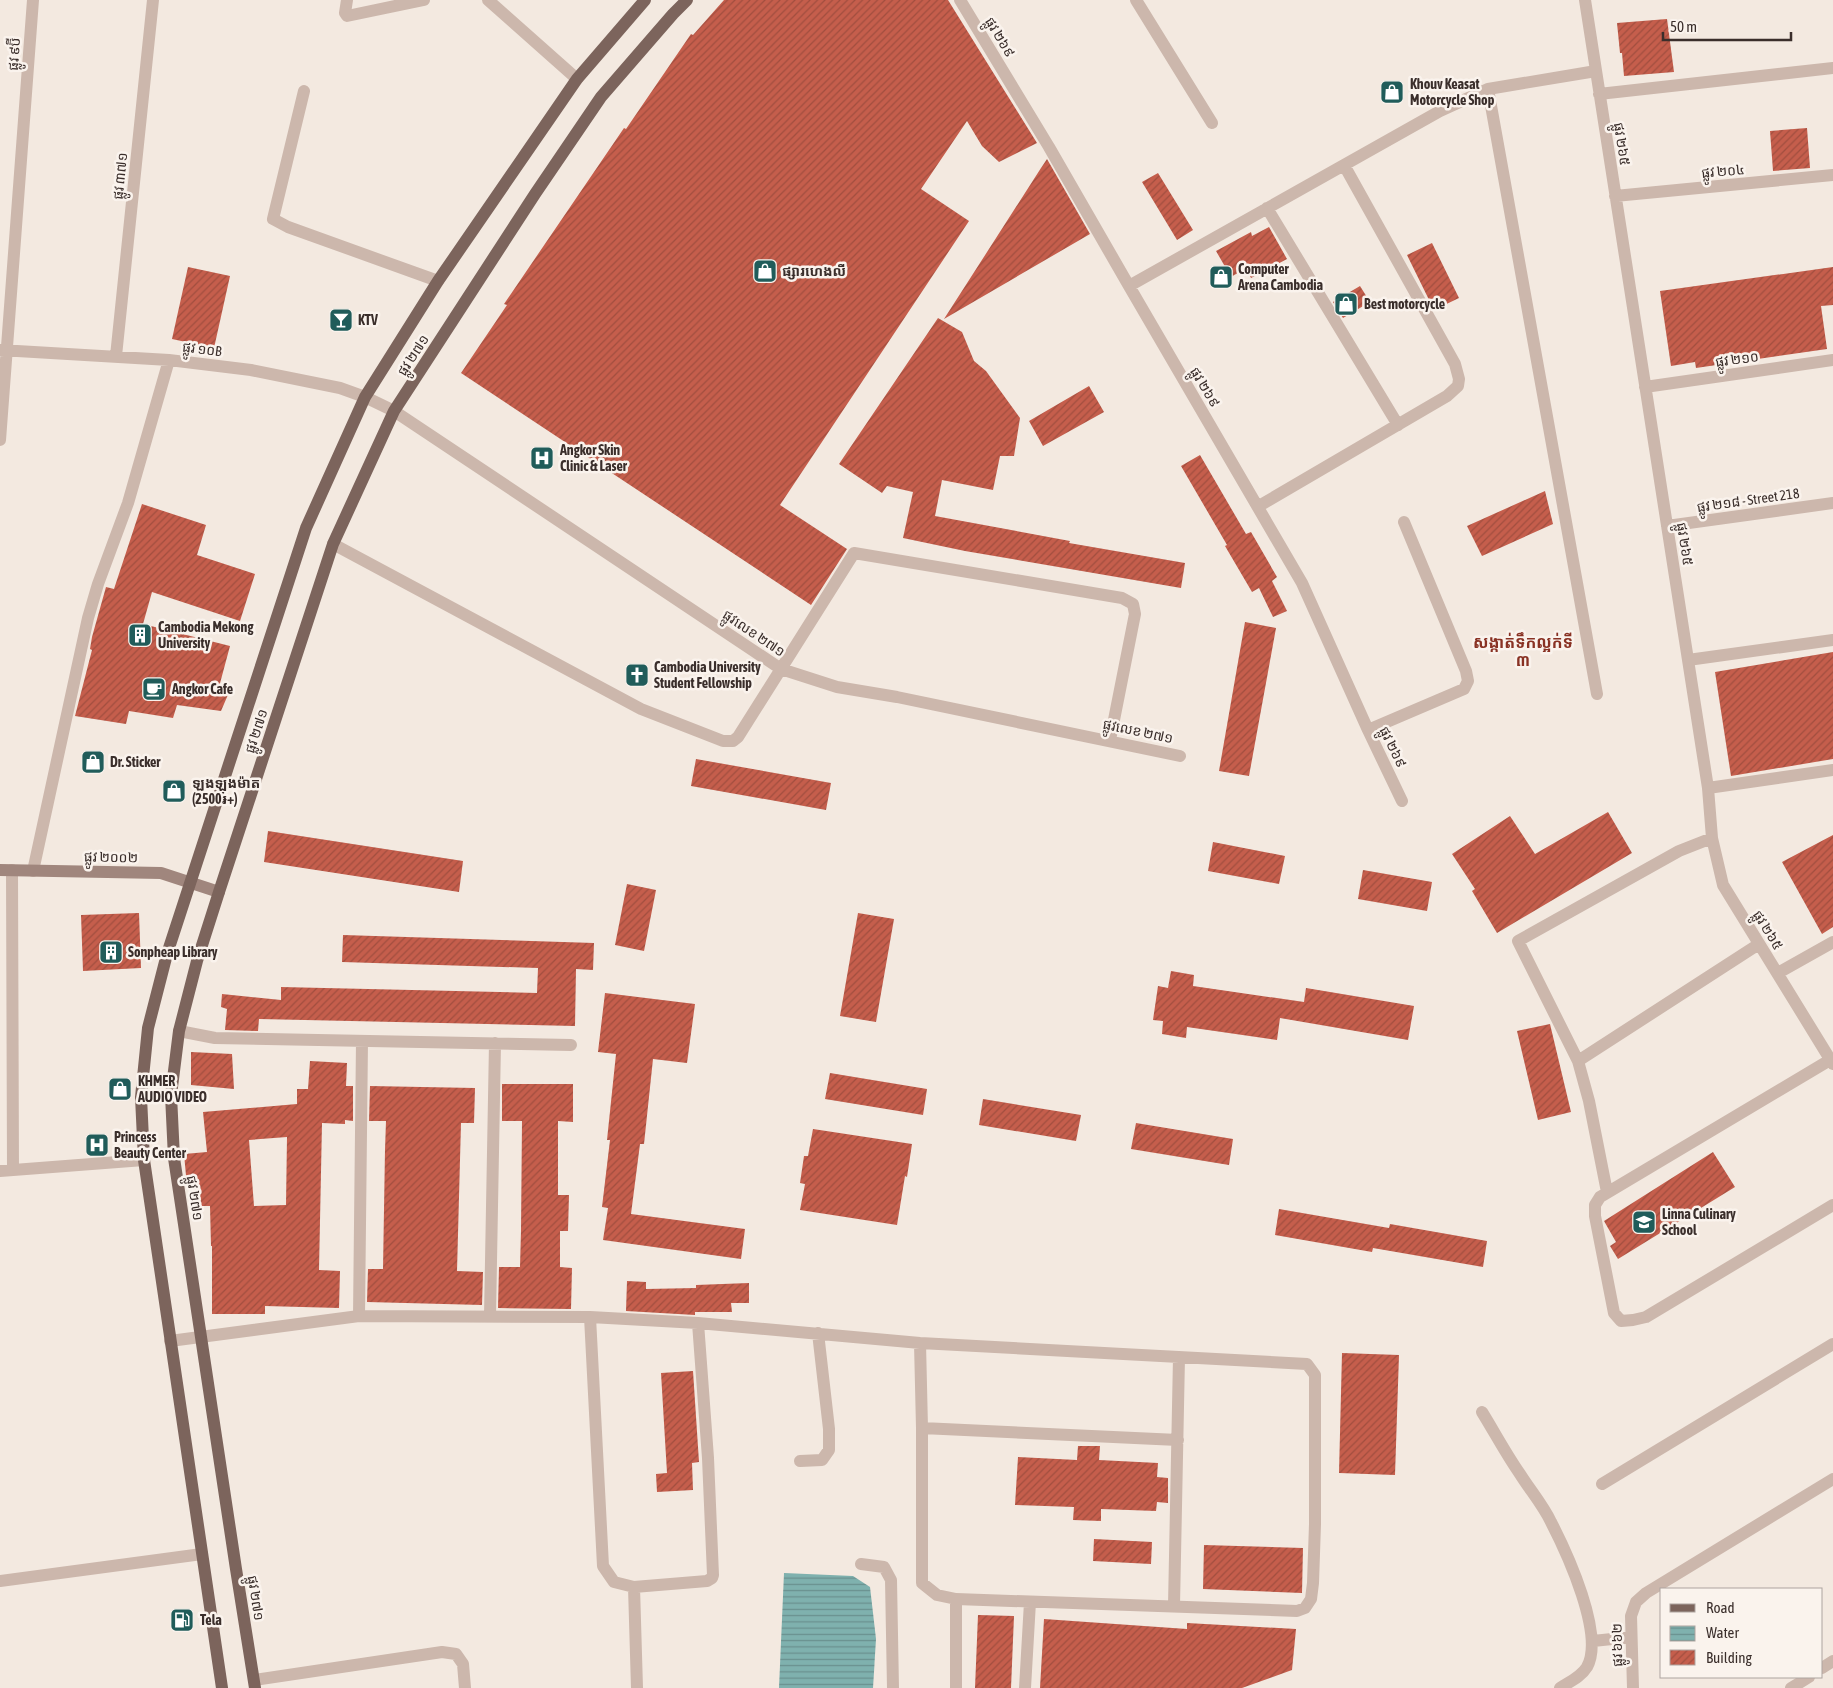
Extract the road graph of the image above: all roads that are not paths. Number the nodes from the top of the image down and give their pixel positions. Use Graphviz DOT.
graph roads {
  1 [pos="33,0"];
  2 [pos="154,0"];
  3 [pos="347,0"];
  4 [pos="424,0"];
  5 [pos="488,0"];
  6 [pos="645,0"];
  7 [pos="687,0"];
  8 [pos="960,0"];
  9 [pos="1136,0"];
  10 [pos="1585,0"];
  11 [pos="1833,68"];
  12 [pos="1596,71"];
  13 [pos="577,79"];
  14 [pos="1488,89"];
  15 [pos="304,91"];
  16 [pos="1599,94"];
  17 [pos="1212,123"];
  18 [pos="1344,165"];
  19 [pos="1833,175"];
  20 [pos="1615,196"];
  21 [pos="1267,208"];
  22 [pos="438,281"];
  23 [pos="1128,286"];
  24 [pos="4,350"];
  25 [pos="116,356"];
  26 [pos="169,360"];
  27 [pos="1833,360"];
  28 [pos="1645,387"];
  29 [pos="365,397"];
  30 [pos="394,411"];
  31 [pos="1398,425"];
  32 [pos="0,440"];
  33 [pos="1833,503"];
  34 [pos="1259,506"];
  35 [pos="1404,522"];
  36 [pos="1667,526"];
  37 [pos="333,544"];
  38 [pos="1833,640"];
  39 [pos="1688,660"];
  40 [pos="780,669"];
  41 [pos="1597,694"];
  42 [pos="1368,730"];
  43 [pos="1110,740"];
  44 [pos="1180,756"];
  45 [pos="1833,770"];
  46 [pos="1708,788"];
  47 [pos="1402,801"];
  48 [pos="1712,838"];
  49 [pos="6,870"];
  50 [pos="34,871"];
  51 [pos="190,882"];
  52 [pos="219,892"];
  53 [pos="1833,942"];
  54 [pos="1759,944"];
  55 [pos="1778,973"];
  56 [pos="179,1032"];
  57 [pos="362,1040"];
  58 [pos="495,1043"];
  59 [pos="571,1045"];
  60 [pos="1578,1061"];
  61 [pos="1832,1062"];
  62 [pos="144,1160"];
  63 [pos="13,1170"];
  64 [pos="0,1171"];
  65 [pos="1607,1192"];
  66 [pos="1833,1205"];
  67 [pos="359,1316"];
  68 [pos="490,1316"];
  69 [pos="590,1317"];
  70 [pos="698,1323"];
  71 [pos="818,1333"];
  72 [pos="201,1337"];
  73 [pos="170,1341"];
  74 [pos="920,1343"];
  75 [pos="1833,1344"];
  76 [pos="1179,1357"];
  77 [pos="1482,1412"];
  78 [pos="922,1428"];
  79 [pos="1178,1440"];
  80 [pos="800,1461"];
  81 [pos="1833,1479"];
  82 [pos="1602,1484"];
  83 [pos="202,1554"];
  84 [pos="861,1564"];
  85 [pos="0,1581"];
  86 [pos="634,1587"];
  87 [pos="956,1599"];
  88 [pos="1030,1602"];
  89 [pos="1174,1606"];
  90 [pos="1631,1637"];
  91 [pos="1593,1641"];
  92 [pos="1807,1678"];
  93 [pos="254,1684"];
  94 [pos="222,1688"];
  95 [pos="465,1688"];
  96 [pos="637,1688"];
  97 [pos="893,1688"];
  98 [pos="956,1688"];
  99 [pos="1025,1688"];
  100 [pos="1560,1688"];
  101 [pos="1633,1688"];
  102 [pos="1791,1688"];
  1 -- 24 [label="street, ផ្លូវ ៩ប៊ី"];
  2 -- 25 [label="street, ផ្លូវ ៣៧១"];
  3 -- 4 [label="street"];
  5 -- 13 [label="street"];
  6 -- 13 [label="main road, ផ្លូវ ២៧១"];
  7 -- 30 [label="main road, ផ្លូវ ២៧១"];
  8 -- 23 [label="street, ផ្លូវ ២៦៩"];
  9 -- 17 [label="street"];
  10 -- 12 [label="street, ផ្លូវ ២៦៥"];
  11 -- 16 [label="street"];
  12 -- 14 [label="street"];
  12 -- 16 [label="street, ផ្លូវ ២៦៥"];
  13 -- 22 [label="main road, ផ្លូវ ២៧១"];
  14 -- 18 [label="street"];
  14 -- 41 [label="street"];
  15 -- 22 [label="street"];
  16 -- 20 [label="street, ផ្លូវ ២៦៥"];
  18 -- 21 [label="street"];
  18 -- 31 [label="street"];
  19 -- 20 [label="street, ផ្លូវ ២០៤"];
  20 -- 28 [label="street, ផ្លូវ ២៦៥"];
  21 -- 23 [label="street"];
  21 -- 31 [label="street"];
  22 -- 29 [label="main road, ផ្លូវ ២៧១"];
  23 -- 34 [label="street, ផ្លូវ ២៦៩"];
  24 -- 25 [label="street, ផ្លូវ ១០B"];
  24 -- 32 [label="street, ផ្លូវ ៩ប៊ី"];
  25 -- 26 [label="street, ផ្លូវ ១០B"];
  26 -- 29 [label="street, ផ្លូវ ១០B"];
  26 -- 50 [label="street"];
  27 -- 28 [label="street, ផ្លូវ ២១០"];
  28 -- 36 [label="street, ផ្លូវ ២៦៥"];
  29 -- 30 [label="street, ផ្លូវ ១០B"];
  29 -- 51 [label="main road, ផ្លូវ ២៧១"];
  30 -- 37 [label="main road, ផ្លូវ ២៧១"];
  30 -- 40 [label="street, ផ្លូវលេខ ២៧១"];
  31 -- 34 [label="street"];
  33 -- 36 [label="street, ផ្លូវ ២១៨ - Street 218"];
  34 -- 42 [label="street, ផ្លូវ ២៦៩"];
  35 -- 42 [label="street"];
  36 -- 39 [label="street, ផ្លូវ ២៦៥"];
  37 -- 40 [label="street"];
  37 -- 52 [label="main road, ផ្លូវ ២៧១"];
  38 -- 39 [label="street"];
  39 -- 46 [label="street, ផ្លូវ ២៦៥"];
  40 -- 43 [label="street, ផ្លូវលេខ ២៧១"];
  40 -- 43 [label="street"];
  42 -- 47 [label="street, ផ្លូវ ២៦៩"];
  43 -- 44 [label="street, ផ្លូវលេខ ២៧១"];
  45 -- 46 [label="street"];
  46 -- 48 [label="street, ផ្លូវ ២៦៥"];
  48 -- 54 [label="street, ផ្លូវ ២៦៥"];
  48 -- 60 [label="street"];
  49 -- 50 [label="street, ផ្លូវ ២០០២"];
  49 -- 63 [label="street"];
  50 -- 51 [label="street, ផ្លូវ ២០០២"];
  51 -- 52 [label="street, ផ្លូវ ២០០២"];
  51 -- 62 [label="main road, ផ្លូវ ២៧១"];
  52 -- 56 [label="main road, ផ្លូវ ២៧១"];
  53 -- 55 [label="street"];
  54 -- 55 [label="street, ផ្លូវ ២៦៥"];
  54 -- 60 [label="street"];
  55 -- 61 [label="street, ផ្លូវ ២៦៥"];
  56 -- 57 [label="street"];
  56 -- 72 [label="main road, ផ្លូវ ២៧១"];
  57 -- 58 [label="street"];
  57 -- 67 [label="street"];
  58 -- 59 [label="street"];
  58 -- 68 [label="street"];
  60 -- 65 [label="street"];
  61 -- 65 [label="street"];
  62 -- 63 [label="street"];
  62 -- 73 [label="main road, ផ្លូវ ២៧១"];
  63 -- 64 [label="street"];
  65 -- 66 [label="street"];
  67 -- 68 [label="street"];
  67 -- 72 [label="street"];
  68 -- 69 [label="street"];
  69 -- 70 [label="street"];
  69 -- 86 [label="street"];
  70 -- 71 [label="street"];
  70 -- 86 [label="street"];
  71 -- 74 [label="street"];
  71 -- 80 [label="street"];
  72 -- 73 [label="street"];
  72 -- 93 [label="main road, ផ្លូវ ២៧១"];
  73 -- 83 [label="main road, ផ្លូវ ២៧១"];
  74 -- 76 [label="street"];
  74 -- 78 [label="street"];
  75 -- 82 [label="street"];
  76 -- 79 [label="street"];
  76 -- 89 [label="street"];
  77 -- 91 [label="street"];
  78 -- 79 [label="street"];
  78 -- 87 [label="street"];
  79 -- 89 [label="street"];
  81 -- 90 [label="street, ផ្លូវ ៦៦២"];
  83 -- 85 [label="street"];
  83 -- 94 [label="main road, ផ្លូវ ២៧១"];
  84 -- 97 [label="street"];
  86 -- 96 [label="street"];
  87 -- 88 [label="street"];
  87 -- 98 [label="street"];
  88 -- 89 [label="street"];
  88 -- 99 [label="street"];
  90 -- 91 [label="street"];
  90 -- 101 [label="street, ផ្លូវ ៦៦២"];
  91 -- 100 [label="street"];
  92 -- 102 [label="street"];
  93 -- 95 [label="street"];
}
